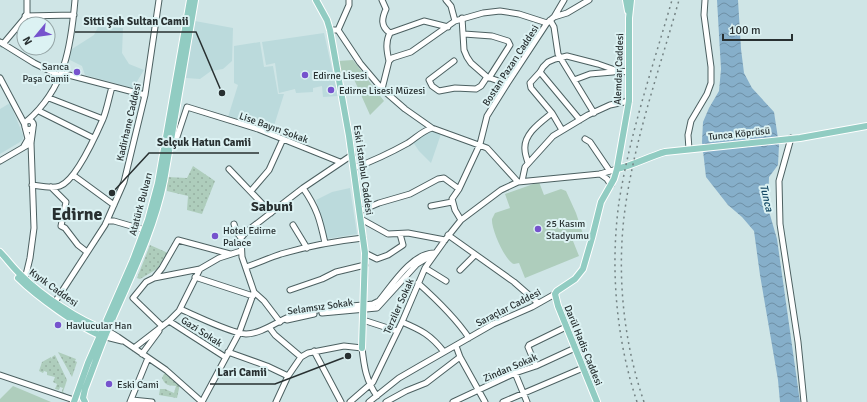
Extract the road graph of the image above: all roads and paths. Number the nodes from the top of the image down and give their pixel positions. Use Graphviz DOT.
graph roads {
  1 [pos="27,0"];
  2 [pos="75,0"];
  3 [pos="159,0"];
  4 [pos="190,0"];
  5 [pos="195,0"];
  6 [pos="316,0"];
  7 [pos="349,0"];
  8 [pos="382,0"];
  9 [pos="446,0"];
  10 [pos="564,0"];
  11 [pos="589,0"];
  12 [pos="626,0"];
  13 [pos="631,0"];
  14 [pos="705,0"];
  15 [pos="579,2"];
  16 [pos="74,14"];
  17 [pos="26,16"];
  18 [pos="462,18"];
  19 [pos="629,18"];
  20 [pos="550,20"];
  21 [pos="455,22"];
  22 [pos="16,27"];
  23 [pos="448,27"];
  24 [pos="330,30"];
  25 [pos="338,30"];
  26 [pos="390,33"];
  27 [pos="464,34"];
  28 [pos="2,43"];
  29 [pos="560,58"];
  30 [pos="389,61"];
  31 [pos="454,61"];
  32 [pos="540,72"];
  33 [pos="618,72"];
  34 [pos="629,72"];
  35 [pos="60,75"];
  36 [pos="0,78"];
  37 [pos="488,78"];
  38 [pos="574,80"];
  39 [pos="507,84"];
  40 [pos="112,87"];
  41 [pos="382,89"];
  42 [pos="144,95"];
  43 [pos="49,98"];
  44 [pos="629,101"];
  45 [pos="39,111"];
  46 [pos="552,113"];
  47 [pos="594,113"];
  48 [pos="103,119"];
  49 [pos="580,120"];
  50 [pos="25,124"];
  51 [pos="33,126"];
  52 [pos="867,126"];
  53 [pos="432,128"];
  54 [pos="562,130"];
  55 [pos="94,138"];
  56 [pos="791,138"];
  57 [pos="283,139"];
  58 [pos="586,139"];
  59 [pos="31,143"];
  60 [pos="480,144"];
  61 [pos="174,146"];
  62 [pos="23,147"];
  63 [pos="691,148"];
  64 [pos="352,155"];
  65 [pos="0,161"];
  66 [pos="340,162"];
  67 [pos="528,162"];
  68 [pos="354,168"];
  69 [pos="229,169"];
  70 [pos="617,169"];
  71 [pos="609,170"];
  72 [pos="600,174"];
  73 [pos="73,175"];
  74 [pos="520,181"];
  75 [pos="32,185"];
  76 [pos="610,185"];
  77 [pos="51,187"];
  78 [pos="303,188"];
  79 [pos="459,189"];
  80 [pos="251,191"];
  81 [pos="452,202"];
  82 [pos="114,205"];
  83 [pos="431,206"];
  84 [pos="360,211"];
  85 [pos="271,213"];
  86 [pos="361,219"];
  87 [pos="461,220"];
  88 [pos="107,221"];
  89 [pos="234,224"];
  90 [pos="293,225"];
  91 [pos="145,230"];
  92 [pos="400,234"];
  93 [pos="446,237"];
  94 [pos="241,238"];
  95 [pos="364,238"];
  96 [pos="325,243"];
  97 [pos="307,248"];
  98 [pos="241,251"];
  99 [pos="0,252"];
  100 [pos="87,252"];
  101 [pos="365,253"];
  102 [pos="230,254"];
  103 [pos="434,254"];
  104 [pos="475,255"];
  105 [pos="0,257"];
  106 [pos="365,265"];
  107 [pos="246,267"];
  108 [pos="425,268"];
  109 [pos="200,269"];
  110 [pos="460,270"];
  111 [pos="196,277"];
  112 [pos="154,278"];
  113 [pos="24,280"];
  114 [pos="446,281"];
  115 [pos="418,283"];
  116 [pos="290,290"];
  117 [pos="254,294"];
  118 [pos="555,294"];
  119 [pos="538,303"];
  120 [pos="54,304"];
  121 [pos="364,307"];
  122 [pos="180,309"];
  123 [pos="363,320"];
  124 [pos="169,321"];
  125 [pos="280,322"];
  126 [pos="402,322"];
  127 [pos="162,326"];
  128 [pos="269,327"];
  129 [pos="566,327"];
  130 [pos="397,331"];
  131 [pos="105,332"];
  132 [pos="239,333"];
  133 [pos="469,338"];
  134 [pos="125,342"];
  135 [pos="456,346"];
  136 [pos="134,348"];
  137 [pos="362,348"];
  138 [pos="575,348"];
  139 [pos="314,351"];
  140 [pos="444,352"];
  141 [pos="142,354"];
  142 [pos="227,354"];
  143 [pos="301,357"];
  144 [pos="460,357"];
  145 [pos="148,358"];
  146 [pos="536,366"];
  147 [pos="583,368"];
  148 [pos="515,373"];
  149 [pos="0,375"];
  150 [pos="288,376"];
  151 [pos="370,386"];
  152 [pos="479,390"];
  153 [pos="524,393"];
  154 [pos="377,396"];
  155 [pos="74,401"];
  156 [pos="131,401"];
  157 [pos="85,402"];
  158 [pos="152,402"];
  159 [pos="202,402"];
  160 [pos="276,402"];
  161 [pos="341,402"];
  162 [pos="350,402"];
  163 [pos="369,402"];
  164 [pos="386,402"];
  165 [pos="453,402"];
  166 [pos="485,402"];
  167 [pos="503,402"];
  168 [pos="528,402"];
  169 [pos="597,402"];
  170 [pos="804,402"];
  1 -- 17 [label="street"];
  2 -- 16 [label="street"];
  3 -- 42 [label="street, Kadirhane Caddesi"];
  4 -- 91 [label="main road, Atatürk Bulvarı"];
  5 -- 131 [label="main road, Atatürk Bulvarı"];
  6 -- 24 [label="main road, Eski İstanbul Caddesi"];
  7 -- 25 [label="street"];
  8 -- 26 [label="street"];
  9 -- 21 [label="street"];
  10 -- 20 [label="street, Bostan Pazarı Caddesi"];
  11 -- 15 [label="street"];
  12 -- 19 [label="main road"];
  13 -- 19 [label="main road"];
  14 -- 63 [label="street"];
  15 -- 20 [label="street"];
  16 -- 17 [label="street"];
  16 -- 35 [label="street"];
  18 -- 20 [label="street"];
  18 -- 21 [label="street"];
  18 -- 27 [label="street"];
  19 -- 34 [label="main road, Alemdar Caddesi"];
  20 -- 29 [label="street"];
  20 -- 39 [label="street, Bostan Pazarı Caddesi"];
  21 -- 23 [label="street"];
  22 -- 28 [label="street"];
  23 -- 26 [label="street"];
  23 -- 30 [label="street"];
  24 -- 25 [label="street"];
  24 -- 64 [label="main road, Eski İstanbul Caddesi"];
  25 -- 41 [label="street"];
  26 -- 30 [label="street"];
  27 -- 37 [label="street"];
  27 -- 37 [label="street"];
  28 -- 35 [label="street"];
  29 -- 32 [label="street"];
  29 -- 33 [label="street"];
  29 -- 38 [label="street"];
  30 -- 41 [label="street"];
  31 -- 37 [label="street"];
  32 -- 46 [label="street"];
  32 -- 49 [label="street"];
  33 -- 34 [label="street"];
  33 -- 38 [label="street"];
  34 -- 44 [label="main road, Alemdar Caddesi"];
  35 -- 40 [label="street"];
  35 -- 43 [label="street"];
  36 -- 50 [label="street"];
  37 -- 39 [label="street"];
  38 -- 47 [label="street"];
  39 -- 60 [label="street, Bostan Pazarı Caddesi"];
  40 -- 42 [label="street"];
  40 -- 48 [label="street"];
  41 -- 53 [label="street"];
  42 -- 82 [label="street, Kadirhane Caddesi"];
  43 -- 45 [label="street"];
  43 -- 48 [label="street"];
  44 -- 47 [label="street"];
  44 -- 70 [label="main road, Alemdar Caddesi"];
  45 -- 50 [label="street"];
  45 -- 51 [label="street"];
  45 -- 55 [label="street"];
  46 -- 54 [label="street"];
  46 -- 67 [label="street"];
  47 -- 49 [label="street"];
  48 -- 55 [label="street"];
  49 -- 54 [label="street"];
  50 -- 51 [label="street"];
  50 -- 62 [label="street"];
  51 -- 59 [label="street"];
  52 -- 56 [label="main road, Tunca Köprüsü"];
  53 -- 60 [label="street"];
  53 -- 68 [label="street"];
  54 -- 67 [label="street"];
  55 -- 73 [label="street"];
  56 -- 63 [label="main road, Tunca Köprüsü"];
  56 -- 170 [label="street"];
  57 -- 61 [label="street, Lise Bayırı Sokak"];
  57 -- 66 [label="street, Lise Bayırı Sokak"];
  57 -- 80 [label="street"];
  58 -- 71 [label="street"];
  59 -- 62 [label="street"];
  59 -- 75 [label="street"];
  60 -- 74 [label="street"];
  60 -- 79 [label="street, Bostan Pazarı Caddesi"];
  62 -- 65 [label="street"];
  63 -- 70 [label="main road, Tunca Köprüsü"];
  64 -- 66 [label="street"];
  64 -- 68 [label="main road, Eski İstanbul Caddesi"];
  66 -- 78 [label="street"];
  67 -- 74 [label="street"];
  68 -- 84 [label="main road, Eski İstanbul Caddesi"];
  69 -- 80 [label="street"];
  70 -- 71 [label="street"];
  70 -- 76 [label="main road, Saraçlar Caddesi"];
  71 -- 72 [label="street"];
  72 -- 74 [label="street"];
  72 -- 76 [label="street"];
  73 -- 77 [label="street"];
  73 -- 82 [label="street"];
  74 -- 87 [label="street, Terziler Sokak"];
  75 -- 77 [label="street"];
  75 -- 113 [label="street"];
  76 -- 118 [label="main road, Saraçlar Caddesi"];
  77 -- 100 [label="street"];
  78 -- 85 [label="street"];
  78 -- 96 [label="street"];
  79 -- 81 [label="street, Bostan Pazarı Caddesi"];
  79 -- 84 [label="street"];
  80 -- 85 [label="street"];
  81 -- 83 [label="street"];
  81 -- 87 [label="street"];
  82 -- 88 [label="street, Kadirhane Caddesi"];
  84 -- 86 [label="main road, Eski İstanbul Caddesi"];
  85 -- 94 [label="street"];
  86 -- 92 [label="street"];
  86 -- 95 [label="main road, Eski İstanbul Caddesi"];
  87 -- 93 [label="street, Terziler Sokak"];
  88 -- 91 [label="street"];
  88 -- 100 [label="street, Kadirhane Caddesi"];
  89 -- 94 [label="street"];
  90 -- 97 [label="street"];
  91 -- 131 [label="main road, Atatürk Bulvarı"];
  92 -- 93 [label="street"];
  92 -- 101 [label="street"];
  93 -- 103 [label="street, Terziler Sokak"];
  93 -- 104 [label="street"];
  94 -- 98 [label="street"];
  95 -- 96 [label="street"];
  95 -- 101 [label="main road, Eski İstanbul Caddesi"];
  96 -- 97 [label="street"];
  97 -- 107 [label="street"];
  98 -- 102 [label="street"];
  98 -- 107 [label="street"];
  99 -- 113 [label="main road, Kıyık Caddesi"];
  100 -- 120 [label="street, Kadirhane Caddesi"];
  101 -- 106 [label="main road, Eski İstanbul Caddesi"];
  102 -- 109 [label="street"];
  102 -- 112 [label="street"];
  103 -- 108 [label="street, Terziler Sokak"];
  103 -- 121 [label="street, Selamsız Sokak"];
  104 -- 110 [label="street"];
  104 -- 119 [label="street"];
  105 -- 113 [label="main road, Kıyık Caddesi"];
  106 -- 116 [label="street"];
  106 -- 121 [label="main road, Eski İstanbul Caddesi"];
  107 -- 117 [label="street"];
  108 -- 114 [label="street"];
  108 -- 115 [label="street, Terziler Sokak"];
  109 -- 111 [label="street"];
  109 -- 112 [label="street"];
  111 -- 117 [label="street"];
  111 -- 122 [label="street"];
  112 -- 127 [label="street"];
  113 -- 120 [label="main road, Kıyık Caddesi"];
  115 -- 126 [label="street, Terziler Sokak"];
  115 -- 133 [label="street"];
  117 -- 125 [label="street"];
  117 -- 132 [label="street"];
  118 -- 119 [label="street, Saraçlar Caddesi"];
  118 -- 129 [label="main road, Darül Hadis Caddesi"];
  119 -- 133 [label="street, Saraçlar Caddesi"];
  120 -- 131 [label="main road, Kıyık Caddesi"];
  121 -- 123 [label="main road, Eski İstanbul Caddesi"];
  121 -- 125 [label="street, Selamsız Sokak"];
  122 -- 124 [label="street"];
  122 -- 132 [label="street"];
  123 -- 130 [label="street"];
  123 -- 137 [label="main road, Eski İstanbul Caddesi"];
  124 -- 127 [label="street"];
  124 -- 142 [label="street, Gazi Sokak"];
  125 -- 128 [label="street, Selamsız Sokak"];
  126 -- 130 [label="street, Terziler Sokak"];
  126 -- 140 [label="street"];
  127 -- 136 [label="street"];
  127 -- 141 [label="street"];
  128 -- 132 [label="street, Selamsız Sokak"];
  128 -- 143 [label="street"];
  129 -- 138 [label="main road, Darül Hadis Caddesi"];
  129 -- 146 [label="street"];
  130 -- 151 [label="street, Terziler Sokak"];
  131 -- 134 [label="street"];
  131 -- 134 [label="street"];
  131 -- 155 [label="main road, Atatürk Bulvarı"];
  131 -- 157 [label="main road, Atatürk Bulvarı"];
  132 -- 142 [label="street"];
  133 -- 135 [label="street, Saraçlar Caddesi"];
  134 -- 136 [label="street"];
  135 -- 140 [label="street, Saraçlar Caddesi"];
  135 -- 144 [label="street"];
  136 -- 141 [label="street"];
  137 -- 139 [label="street"];
  137 -- 151 [label="street"];
  138 -- 146 [label="street, Zindan Sokak"];
  138 -- 147 [label="main road, Darül Hadis Caddesi"];
  139 -- 143 [label="street"];
  139 -- 161 [label="street"];
  140 -- 154 [label="street, Saraçlar Caddesi"];
  141 -- 145 [label="street"];
  142 -- 150 [label="street, Gazi Sokak"];
  142 -- 159 [label="street"];
  143 -- 150 [label="street"];
  144 -- 152 [label="street"];
  144 -- 164 [label="street"];
  145 -- 156 [label="street"];
  145 -- 159 [label="street"];
  146 -- 148 [label="street, Zindan Sokak"];
  147 -- 153 [label="street"];
  147 -- 169 [label="main road, Darül Hadis Caddesi"];
  148 -- 152 [label="street, Zindan Sokak"];
  148 -- 153 [label="street"];
  149 -- 155 [label="street"];
  150 -- 160 [label="street"];
  151 -- 154 [label="street"];
  151 -- 162 [label="street"];
  152 -- 165 [label="street, Zindan Sokak"];
  152 -- 166 [label="street"];
  153 -- 167 [label="street"];
  153 -- 168 [label="street"];
  154 -- 163 [label="street, Saraçlar Caddesi"];
  155 -- 157 [label="main road"];
  156 -- 158 [label="street"];
}
